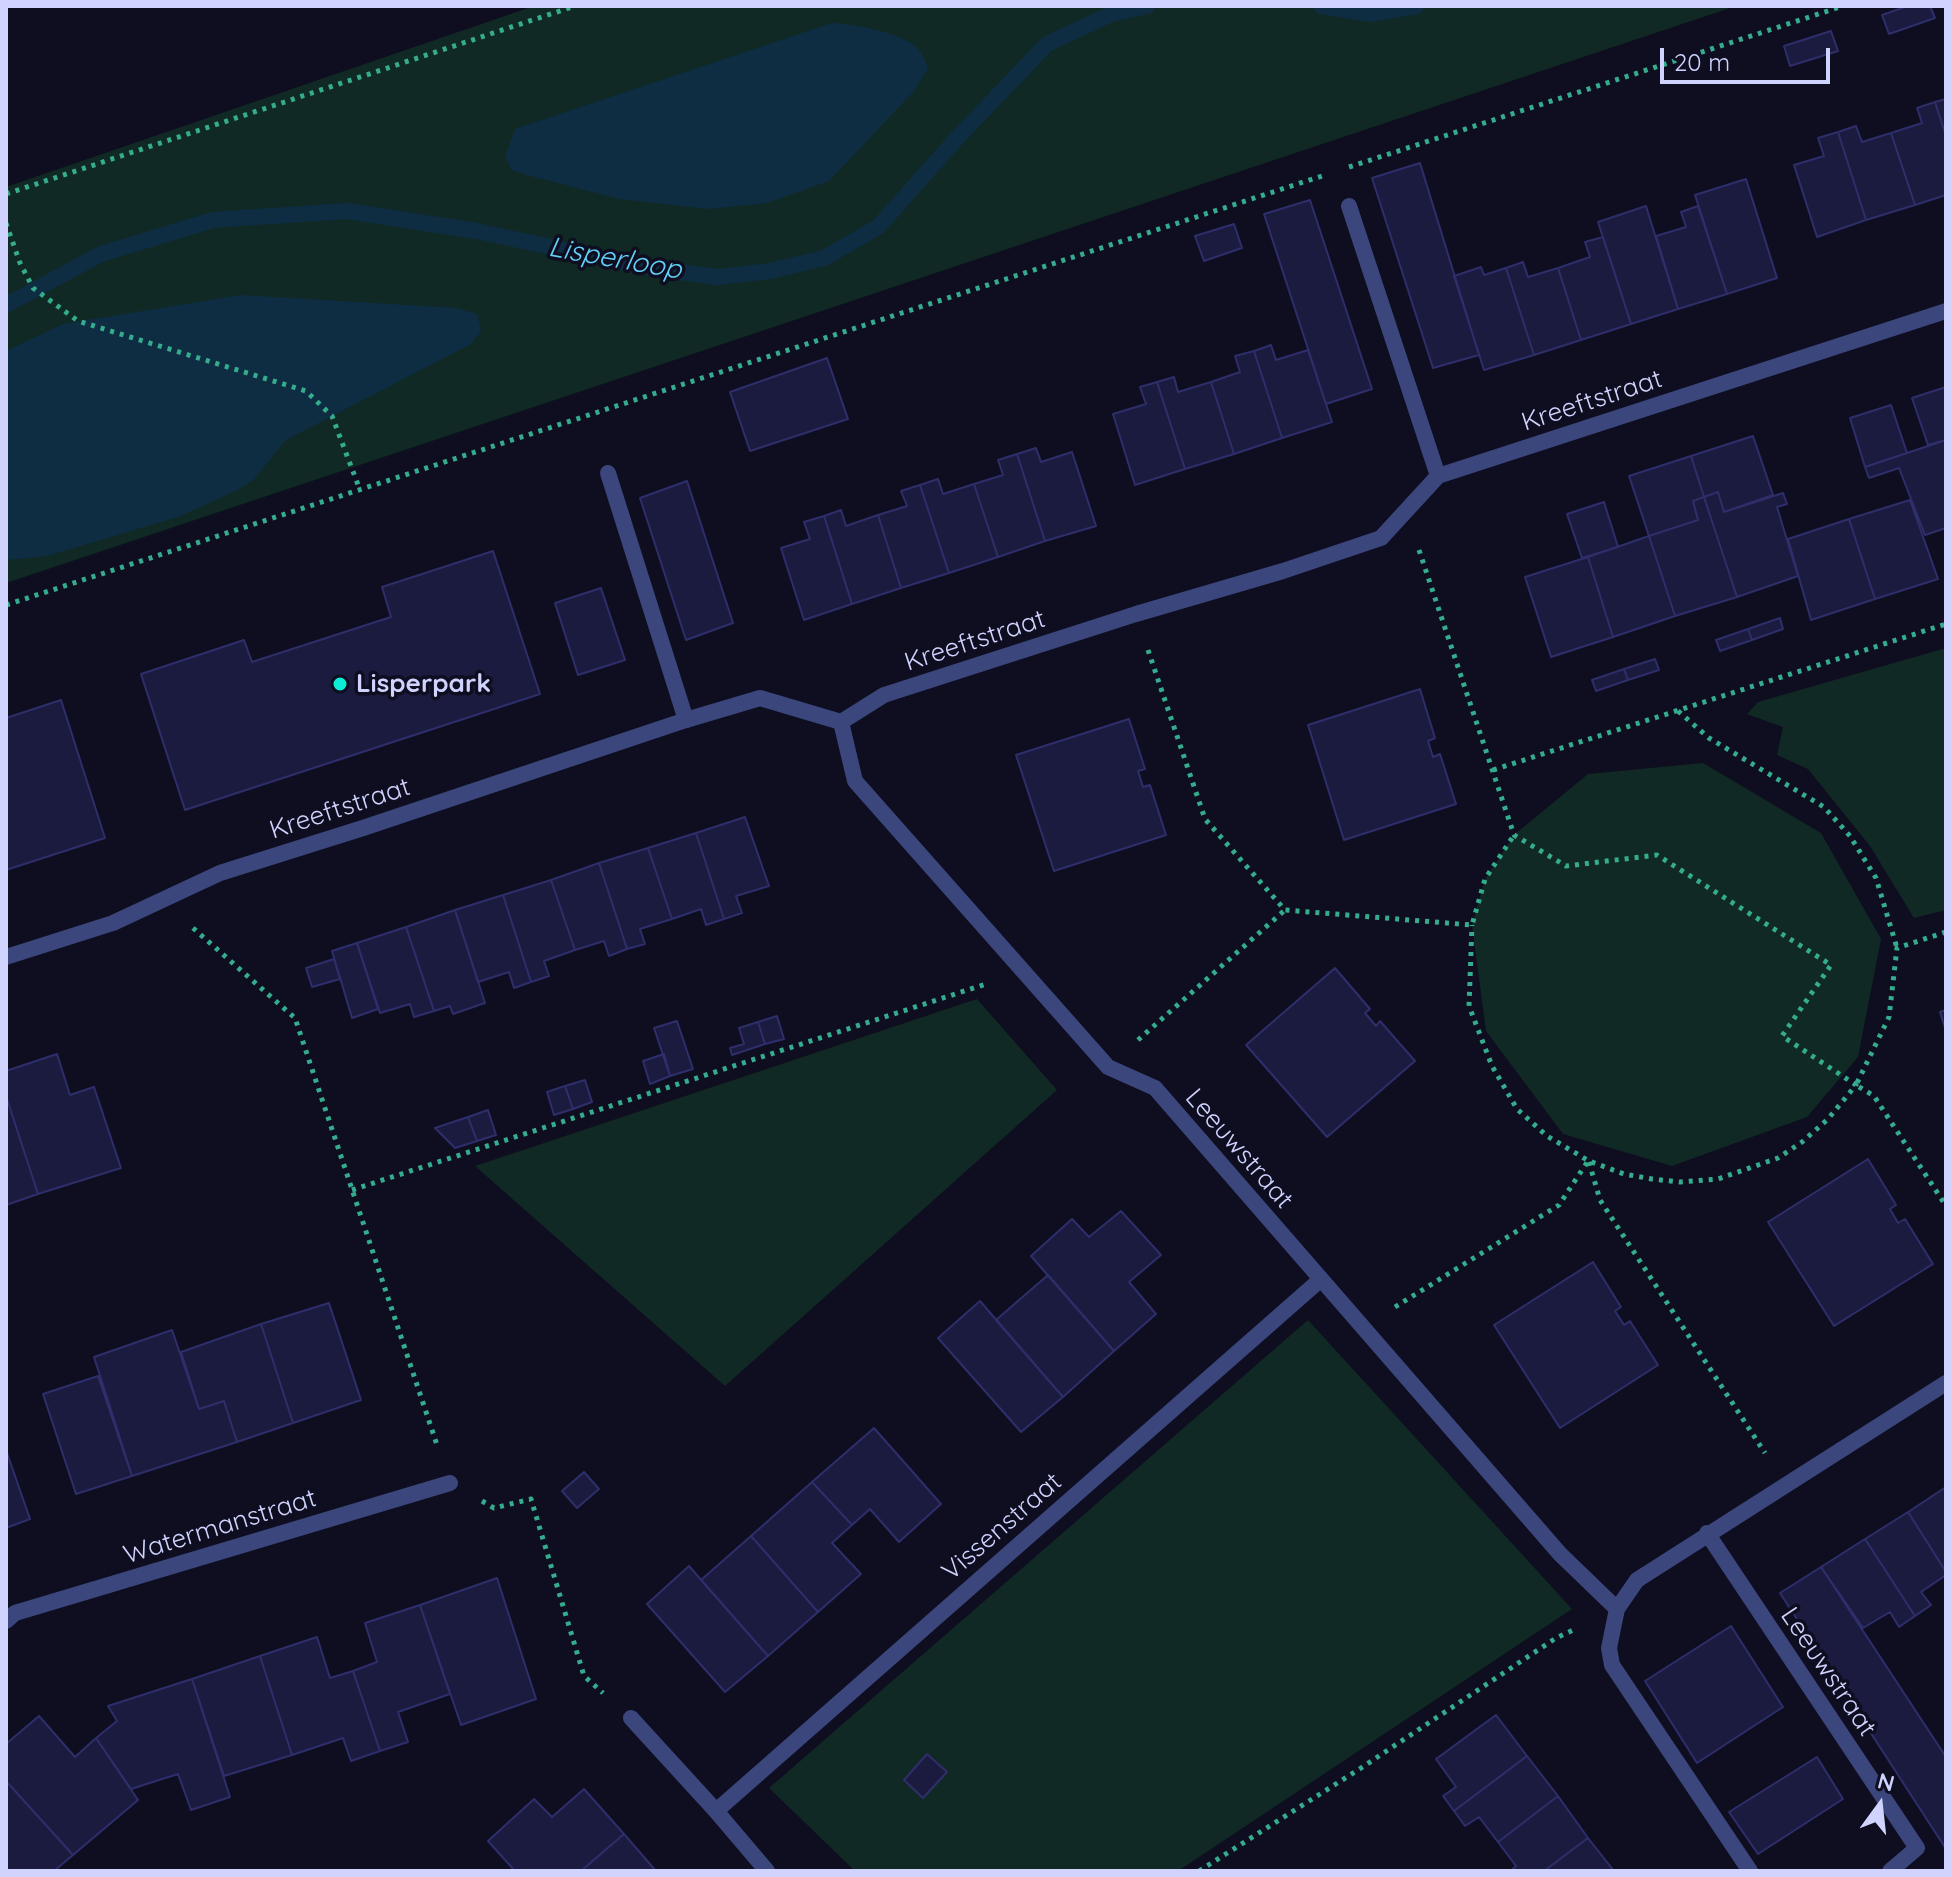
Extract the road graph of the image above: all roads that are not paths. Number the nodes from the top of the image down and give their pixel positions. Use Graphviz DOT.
graph roads {
  1 [pos="1349,206"];
  2 [pos="1946,311"];
  3 [pos="608,473"];
  4 [pos="1438,476"];
  5 [pos="686,720"];
  6 [pos="841,722"];
  7 [pos="6,957"];
  8 [pos="1320,1280"];
  9 [pos="1946,1383"];
  10 [pos="450,1483"];
  11 [pos="1707,1533"];
  12 [pos="1617,1609"];
  13 [pos="6,1621"];
  14 [pos="631,1718"];
  15 [pos="716,1811"];
  16 [pos="767,1871"];
  17 [pos="1750,1871"];
  18 [pos="1890,1871"];
  1 -- 4 [label="street"];
  2 -- 4 [label="street, Kreeftstraat"];
  3 -- 5 [label="street"];
  4 -- 6 [label="street, Kreeftstraat"];
  5 -- 6 [label="street, Kreeftstraat"];
  5 -- 7 [label="street, Kreeftstraat"];
  6 -- 8 [label="street, Leeuwstraat"];
  8 -- 12 [label="street, Leeuwstraat"];
  8 -- 15 [label="street, Vissenstraat"];
  9 -- 11 [label="street"];
  10 -- 13 [label="street, Watermanstraat"];
  11 -- 12 [label="street"];
  11 -- 18 [label="street, Leeuwstraat"];
  12 -- 17 [label="street"];
  14 -- 15 [label="street"];
  15 -- 16 [label="street"];
}
